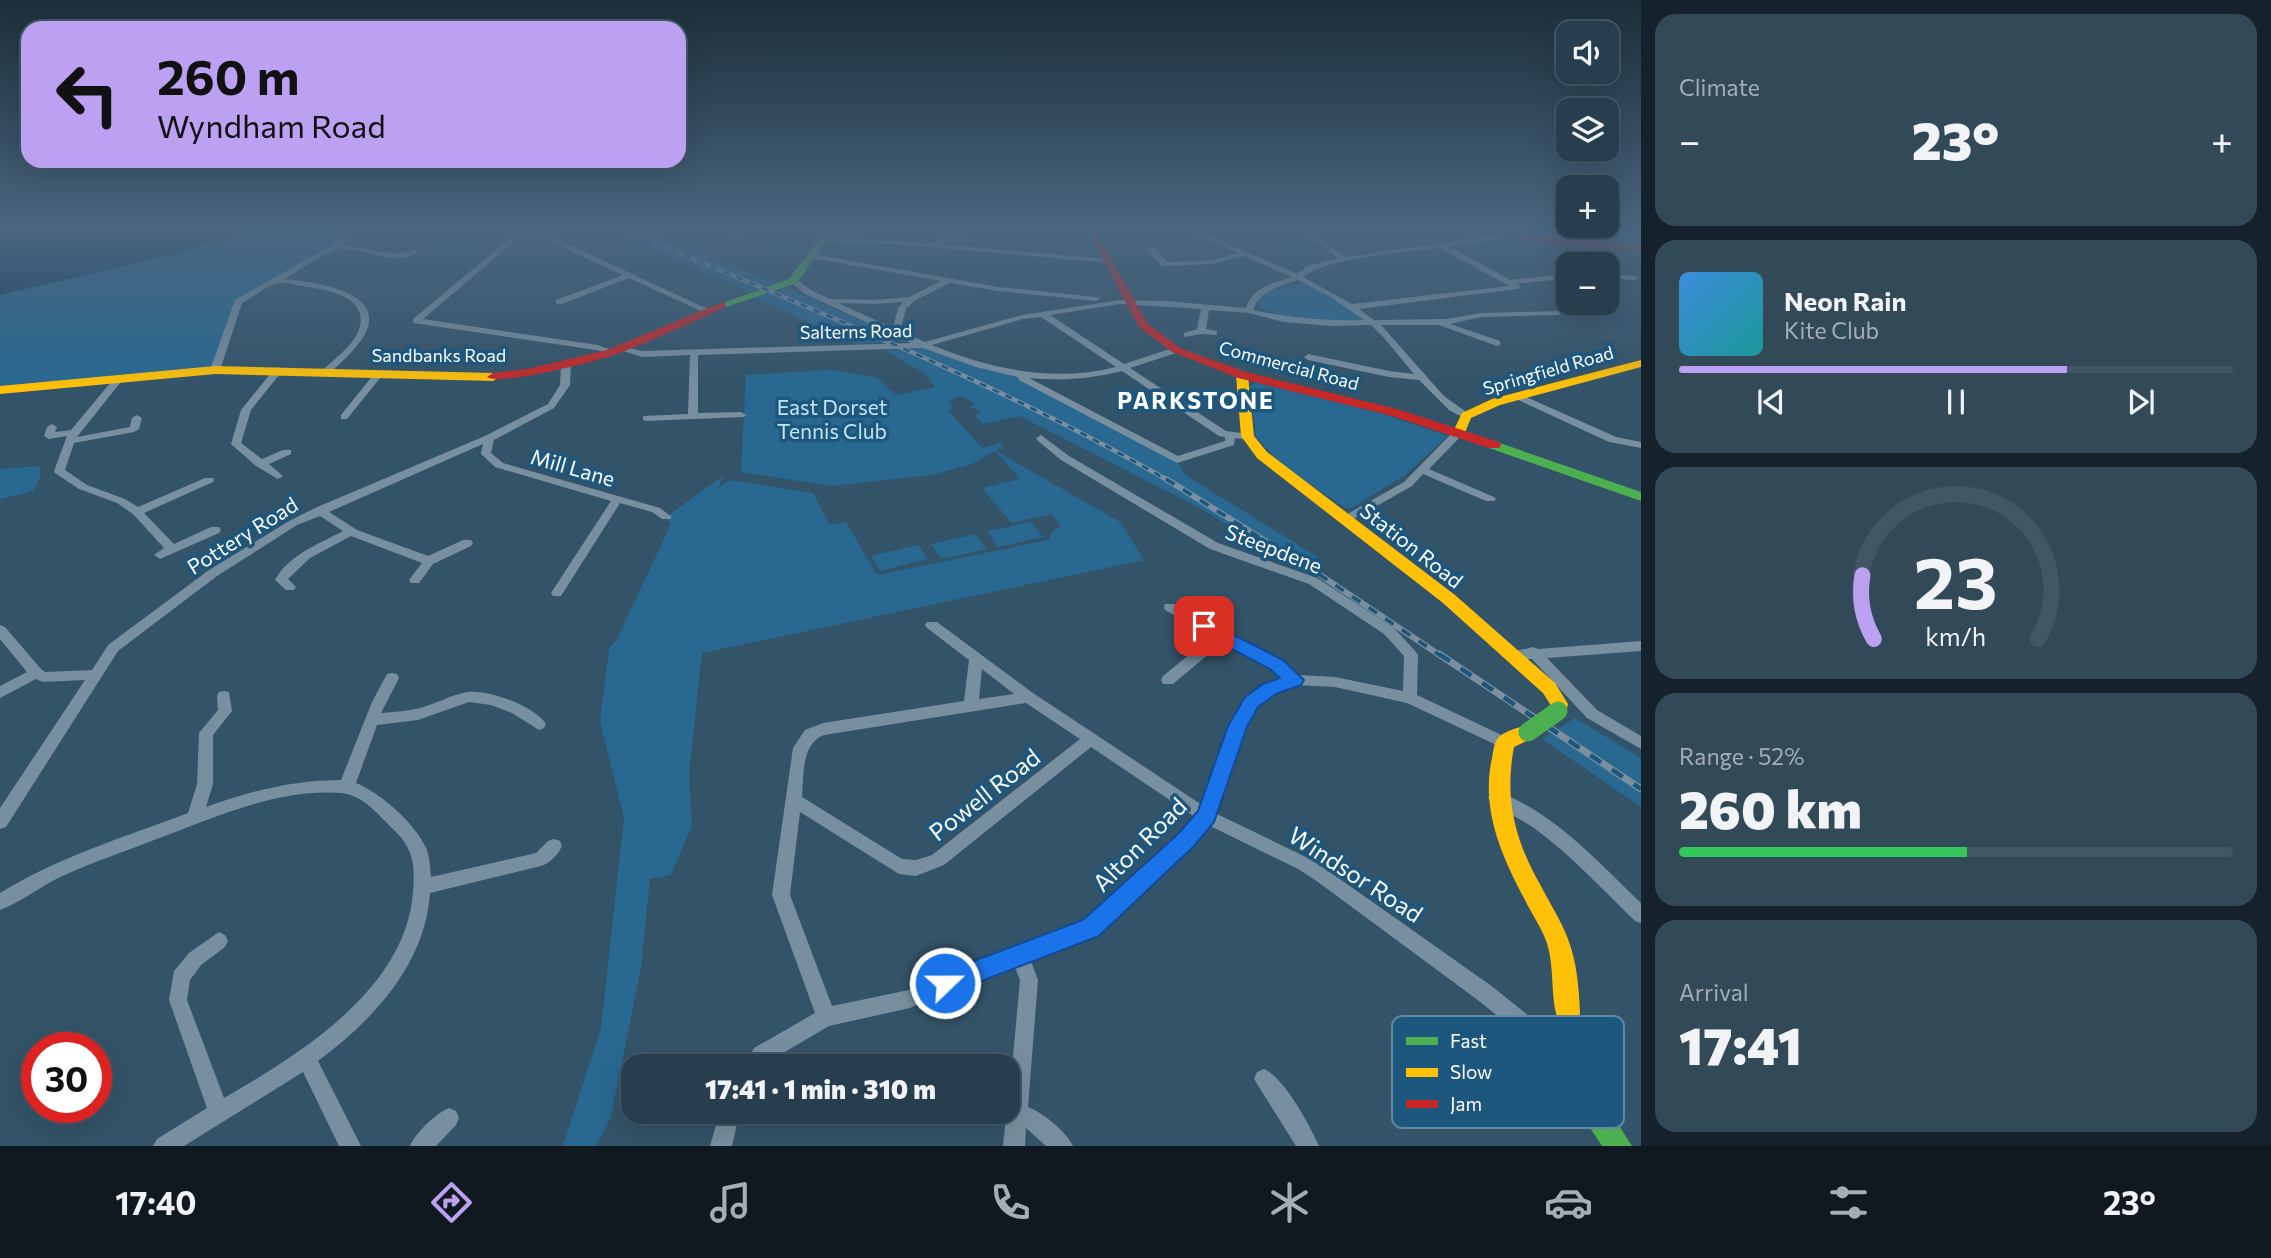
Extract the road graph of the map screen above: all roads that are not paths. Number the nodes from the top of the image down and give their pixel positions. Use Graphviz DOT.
graph roads {
  1 [pos="274,281"];
  2 [pos="285,281"];
  3 [pos="463,281"];
  4 [pos="612,281"];
  5 [pos="643,281"];
  6 [pos="792,281"];
  7 [pos="793,281"];
  8 [pos="944,281"];
  9 [pos="957,281"];
  10 [pos="1117,281"];
  11 [pos="1287,281"];
  12 [pos="1303,281"];
  13 [pos="1516,281"];
  14 [pos="1511,282"];
  15 [pos="911,299"];
  16 [pos="826,300"];
  17 [pos="559,302"];
  18 [pos="1093,302"];
  19 [pos="1125,302"];
  20 [pos="1205,307"];
  21 [pos="1351,307"];
  22 [pos="706,310"];
  23 [pos="1249,311"];
  24 [pos="1041,313"];
  25 [pos="1556,313"];
  26 [pos="1440,322"];
  27 [pos="1374,324"];
  28 [pos="896,331"];
  29 [pos="1201,331"];
  30 [pos="1214,333"];
  31 [pos="1187,335"];
  32 [pos="1497,343"];
  33 [pos="924,345"];
  34 [pos="1176,350"];
  35 [pos="616,351"];
  36 [pos="694,352"];
  37 [pos="1308,358"];
  38 [pos="1641,363"];
  39 [pos="566,365"];
  40 [pos="1123,366"];
  41 [pos="215,370"];
  42 [pos="278,370"];
  43 [pos="325,373"];
  44 [pos="1242,375"];
  45 [pos="377,376"];
  46 [pos="1018,376"];
  47 [pos="118,378"];
  48 [pos="1424,378"];
  49 [pos="0,390"];
  50 [pos="1517,396"];
  51 [pos="741,415"];
  52 [pos="694,416"];
  53 [pos="1466,416"];
  54 [pos="344,417"];
  55 [pos="137,418"];
  56 [pos="646,418"];
  57 [pos="1459,432"];
  58 [pos="49,436"];
  59 [pos="72,436"];
  60 [pos="1230,436"];
  61 [pos="1249,437"];
  62 [pos="489,438"];
  63 [pos="1041,438"];
  64 [pos="1641,445"];
  65 [pos="288,452"];
  66 [pos="260,464"];
  67 [pos="1423,470"];
  68 [pos="278,476"];
  69 [pos="209,480"];
  70 [pos="1641,498"];
  71 [pos="1490,499"];
  72 [pos="617,500"];
  73 [pos="319,510"];
  74 [pos="137,512"];
  75 [pos="666,517"];
  76 [pos="1346,520"];
  77 [pos="215,530"];
  78 [pos="351,532"];
  79 [pos="467,543"];
  80 [pos="172,549"];
  81 [pos="160,555"];
  82 [pos="429,561"];
  83 [pos="415,580"];
  84 [pos="290,587"];
  85 [pos="557,593"];
  86 [pos="1170,607"];
  87 [pos="932,625"];
  88 [pos="0,630"];
  89 [pos="1221,636"];
  90 [pos="1641,646"];
  91 [pos="1532,652"];
  92 [pos="1510,656"];
  93 [pos="976,659"];
  94 [pos="36,673"];
  95 [pos="93,675"];
  96 [pos="392,678"];
  97 [pos="1168,680"];
  98 [pos="1294,680"];
  99 [pos="0,693"];
  100 [pos="1028,697"];
  101 [pos="1410,698"];
  102 [pos="971,705"];
  103 [pos="229,706"];
  104 [pos="374,720"];
  105 [pos="539,724"];
  106 [pos="1091,739"];
  107 [pos="1505,743"];
  108 [pos="1641,743"];
  109 [pos="346,787"];
  110 [pos="1496,798"];
  111 [pos="792,799"];
  112 [pos="1206,816"];
  113 [pos="195,818"];
  114 [pos="0,822"];
  115 [pos="554,846"];
  116 [pos="423,887"];
  117 [pos="0,902"];
  118 [pos="1641,915"];
  119 [pos="219,942"];
  120 [pos="1020,955"];
  121 [pos="1513,1016"];
  122 [pos="1566,1016"];
  123 [pos="826,1017"];
  124 [pos="763,1054"];
  125 [pos="307,1059"];
  126 [pos="1020,1066"];
  127 [pos="1264,1079"];
  128 [pos="219,1112"];
  129 [pos="1020,1115"];
  130 [pos="449,1118"];
  131 [pos="727,1124"];
  132 [pos="1015,1124"];
  133 [pos="1605,1128"];
  134 [pos="164,1146"];
  135 [pos="350,1146"];
  136 [pos="421,1146"];
  137 [pos="721,1146"];
  138 [pos="1014,1146"];
  139 [pos="1062,1146"];
  140 [pos="1308,1146"];
  141 [pos="1618,1146"];
  1 -- 41 [label="street"];
  2 -- 43 [label="street"];
  3 -- 35 [label="street, Salterns Road"];
  4 -- 17 [label="street"];
  5 -- 22 [label="street"];
  6 -- 22 [label="main road, Sandbanks Road"];
  7 -- 16 [label="street"];
  8 -- 15 [label="street"];
  9 -- 18 [label="street"];
  10 -- 19 [label="main road, Commercial Road"];
  11 -- 23 [label="street"];
  12 -- 21 [label="street"];
  13 -- 14 [label="street"];
  14 -- 21 [label="street"];
  15 -- 16 [label="street"];
  15 -- 28 [label="street"];
  16 -- 28 [label="street"];
  18 -- 19 [label="street, Salterns Road"];
  18 -- 24 [label="street, Salterns Road"];
  19 -- 20 [label="street, Salterns Road"];
  19 -- 34 [label="main road, Commercial Road"];
  20 -- 23 [label="street, Salterns Road"];
  20 -- 29 [label="street"];
  21 -- 27 [label="street"];
  22 -- 35 [label="main road, Sandbanks Road"];
  23 -- 27 [label="street"];
  24 -- 33 [label="street, Salterns Road"];
  24 -- 40 [label="street"];
  25 -- 26 [label="street"];
  26 -- 27 [label="street"];
  26 -- 32 [label="street"];
  27 -- 48 [label="street"];
  28 -- 33 [label="street"];
  29 -- 30 [label="street"];
  29 -- 31 [label="street"];
  33 -- 36 [label="street, Salterns Road"];
  33 -- 46 [label="street"];
  34 -- 40 [label="street"];
  34 -- 44 [label="main road, Commercial Road"];
  35 -- 36 [label="street, Salterns Road"];
  35 -- 39 [label="main road, Sandbanks Road"];
  36 -- 52 [label="street"];
  37 -- 48 [label="street"];
  38 -- 50 [label="main road, Springfield Road"];
  39 -- 45 [label="main road, Sandbanks Road"];
  39 -- 62 [label="street, Pottery Road"];
  40 -- 46 [label="street"];
  40 -- 60 [label="street"];
  41 -- 42 [label="main road, Sandbanks Road"];
  41 -- 47 [label="main road, Sandbanks Road"];
  42 -- 43 [label="main road, Sandbanks Road"];
  42 -- 66 [label="street"];
  43 -- 45 [label="main road, Sandbanks Road"];
  44 -- 57 [label="main road, Commercial Road"];
  44 -- 61 [label="main road"];
  45 -- 54 [label="street"];
  46 -- 60 [label="street"];
  47 -- 49 [label="main road, Sandbanks Road"];
  47 -- 59 [label="street"];
  48 -- 53 [label="street"];
  50 -- 53 [label="main road, Springfield Road"];
  50 -- 64 [label="street"];
  51 -- 52 [label="street"];
  52 -- 56 [label="street"];
  53 -- 57 [label="main road"];
  55 -- 59 [label="street"];
  57 -- 67 [label="street"];
  57 -- 70 [label="main road, Commercial Road"];
  58 -- 59 [label="street"];
  59 -- 74 [label="street"];
  60 -- 61 [label="street"];
  61 -- 76 [label="main road, Station Road"];
  62 -- 72 [label="street, Mill Lane"];
  62 -- 73 [label="street, Pottery Road"];
  63 -- 101 [label="street, Steepdene"];
  65 -- 66 [label="street"];
  66 -- 68 [label="street"];
  67 -- 71 [label="street"];
  67 -- 76 [label="street"];
  69 -- 74 [label="street"];
  72 -- 75 [label="street, Mill Lane"];
  72 -- 85 [label="street"];
  73 -- 78 [label="street"];
  73 -- 95 [label="street, Pottery Road"];
  74 -- 80 [label="street"];
  76 -- 92 [label="main road, Station Road"];
  77 -- 80 [label="street"];
  78 -- 82 [label="street"];
  78 -- 84 [label="street"];
  79 -- 82 [label="street"];
  80 -- 81 [label="street"];
  82 -- 83 [label="street"];
  86 -- 89 [label="street"];
  87 -- 93 [label="street, Windsor Road"];
  88 -- 94 [label="street"];
  89 -- 97 [label="street"];
  89 -- 98 [label="street"];
  90 -- 91 [label="street"];
  91 -- 92 [label="street"];
  91 -- 108 [label="street"];
  92 -- 107 [label="main road, Station Road, bridge"];
  93 -- 100 [label="street, Windsor Road"];
  93 -- 102 [label="street"];
  94 -- 95 [label="street"];
  94 -- 99 [label="street"];
  95 -- 114 [label="street, Pottery Road"];
  96 -- 104 [label="street"];
  98 -- 101 [label="street, Alton Road"];
  98 -- 112 [label="street, Alton Road"];
  100 -- 102 [label="street"];
  100 -- 106 [label="street, Windsor Road"];
  101 -- 107 [label="street, Alton Road"];
  102 -- 111 [label="street"];
  103 -- 113 [label="street"];
  104 -- 105 [label="street"];
  104 -- 109 [label="street"];
  106 -- 111 [label="street, Powell Road"];
  106 -- 112 [label="street, Windsor Road"];
  107 -- 110 [label="main road"];
  109 -- 113 [label="street"];
  109 -- 116 [label="street"];
  110 -- 118 [label="street"];
  110 -- 122 [label="main road"];
  111 -- 123 [label="street"];
  112 -- 120 [label="street, Alton Road"];
  112 -- 121 [label="street, Windsor Road"];
  113 -- 117 [label="street"];
  115 -- 116 [label="street"];
  116 -- 125 [label="street"];
  119 -- 128 [label="street"];
  120 -- 123 [label="street, Alton Road"];
  120 -- 126 [label="street"];
  123 -- 124 [label="street, Alton Road"];
  125 -- 128 [label="street"];
  125 -- 135 [label="street"];
  127 -- 140 [label="street"];
  128 -- 134 [label="street"];
  129 -- 139 [label="street"];
  130 -- 136 [label="street"];
  131 -- 137 [label="street"];
  132 -- 138 [label="street"];
  133 -- 141 [label="main road"];
}
